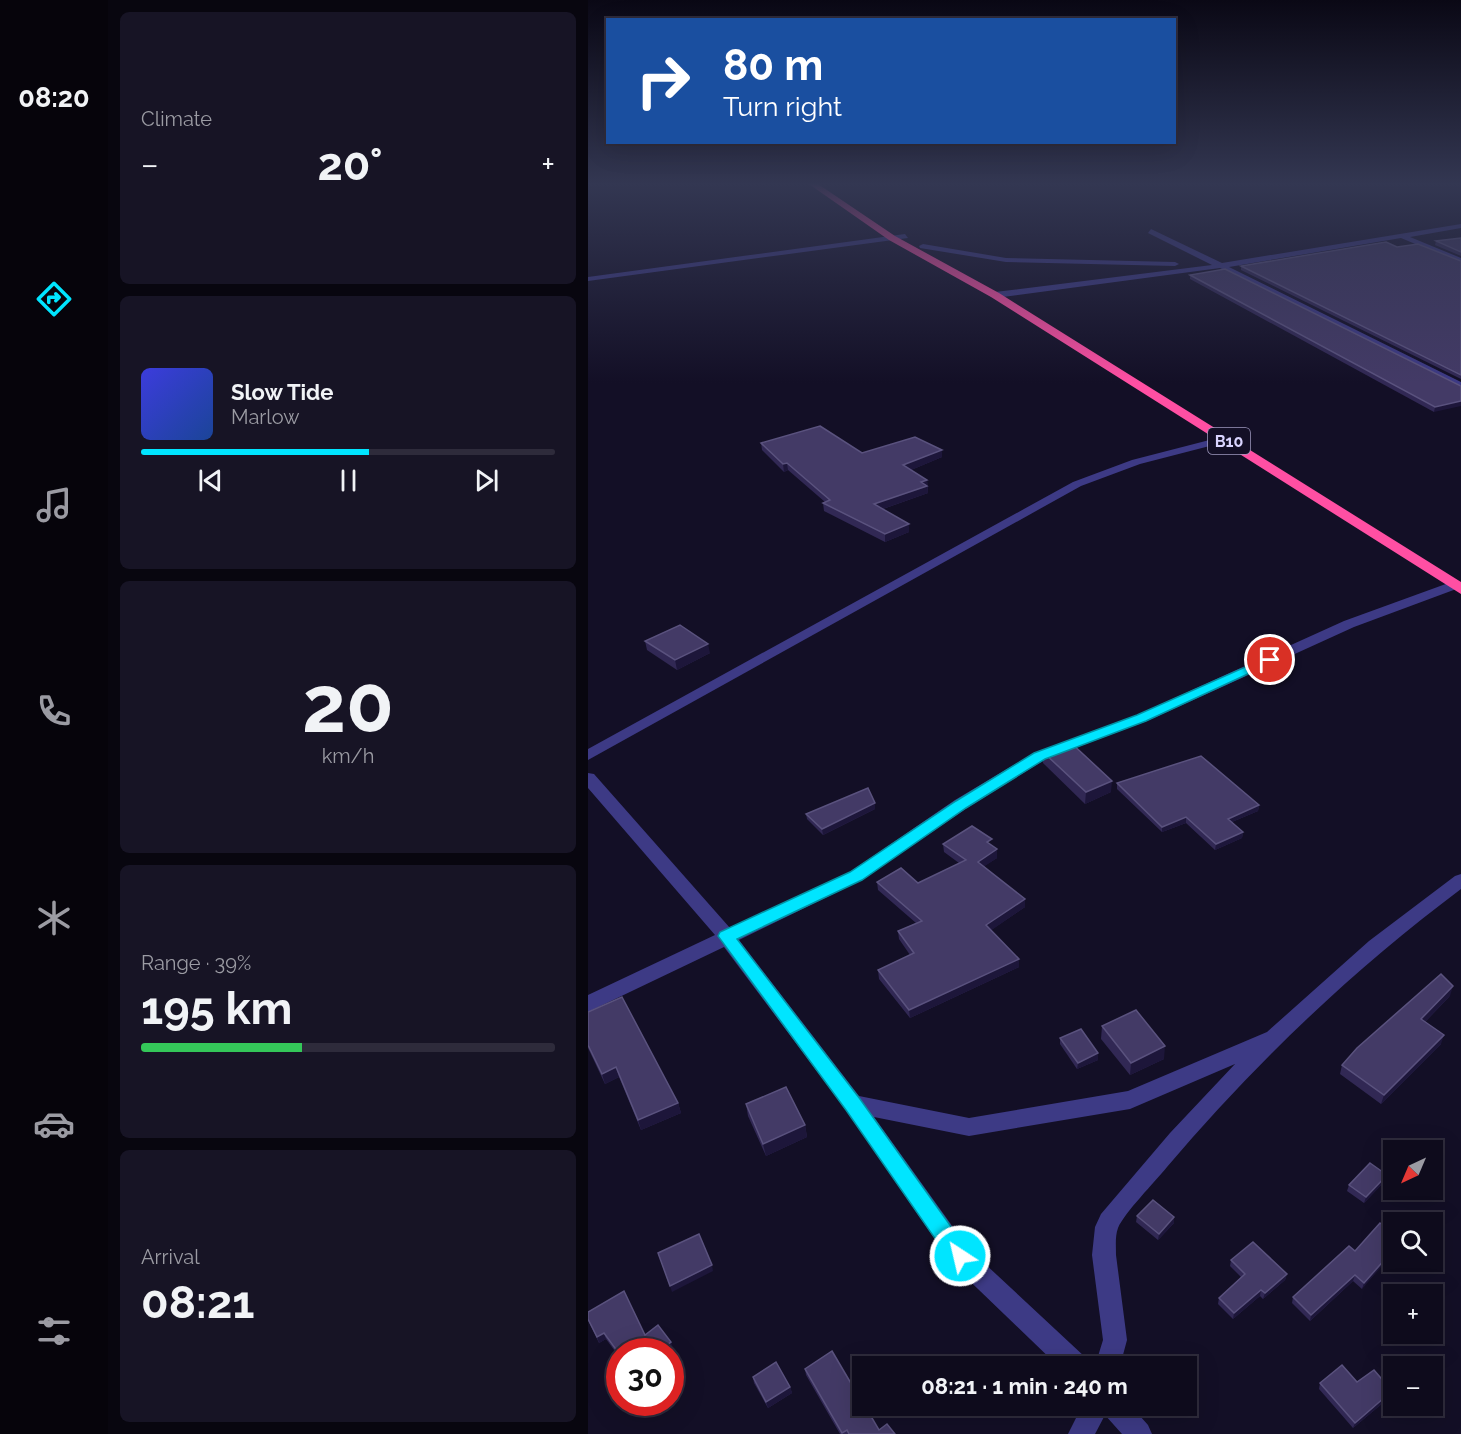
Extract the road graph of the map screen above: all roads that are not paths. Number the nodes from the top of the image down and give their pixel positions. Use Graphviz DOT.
graph roads {
  1 [pos="811,249"];
  2 [pos="912,249"];
  3 [pos="928,249"];
  4 [pos="943,249"];
  5 [pos="1186,249"];
  6 [pos="1319,249"];
  7 [pos="1433,249"];
  8 [pos="1461,261"];
  9 [pos="1220,266"];
  10 [pos="588,279"];
  11 [pos="995,295"];
  12 [pos="1461,386"];
  13 [pos="1225,439"];
  14 [pos="1458,587"];
  15 [pos="588,755"];
  16 [pos="588,778"];
  17 [pos="1461,880"];
  18 [pos="726,936"];
  19 [pos="588,1004"];
  20 [pos="1274,1038"];
  21 [pos="853,1104"];
  22 [pos="1065,1356"];
  23 [pos="1111,1356"];
  24 [pos="1091,1416"];
  25 [pos="1123,1416"];
  26 [pos="1081,1434"];
  27 [pos="1139,1434"];
  1 -- 10 [label="street"];
  2 -- 11 [label="highway, B10"];
  3 -- 11 [label="highway, B10"];
  4 -- 9 [label="street"];
  5 -- 9 [label="street"];
  6 -- 9 [label="street"];
  7 -- 8 [label="street"];
  9 -- 11 [label="street"];
  9 -- 12 [label="street"];
  11 -- 13 [label="highway, B10"];
  13 -- 14 [label="highway, B10"];
  13 -- 15 [label="street"];
  14 -- 18 [label="street"];
  16 -- 18 [label="street"];
  17 -- 20 [label="street"];
  18 -- 19 [label="street"];
  18 -- 21 [label="street"];
  20 -- 21 [label="street"];
  20 -- 23 [label="street"];
  21 -- 22 [label="street"];
  24 -- 26 [label="street"];
  25 -- 27 [label="street"];
}
